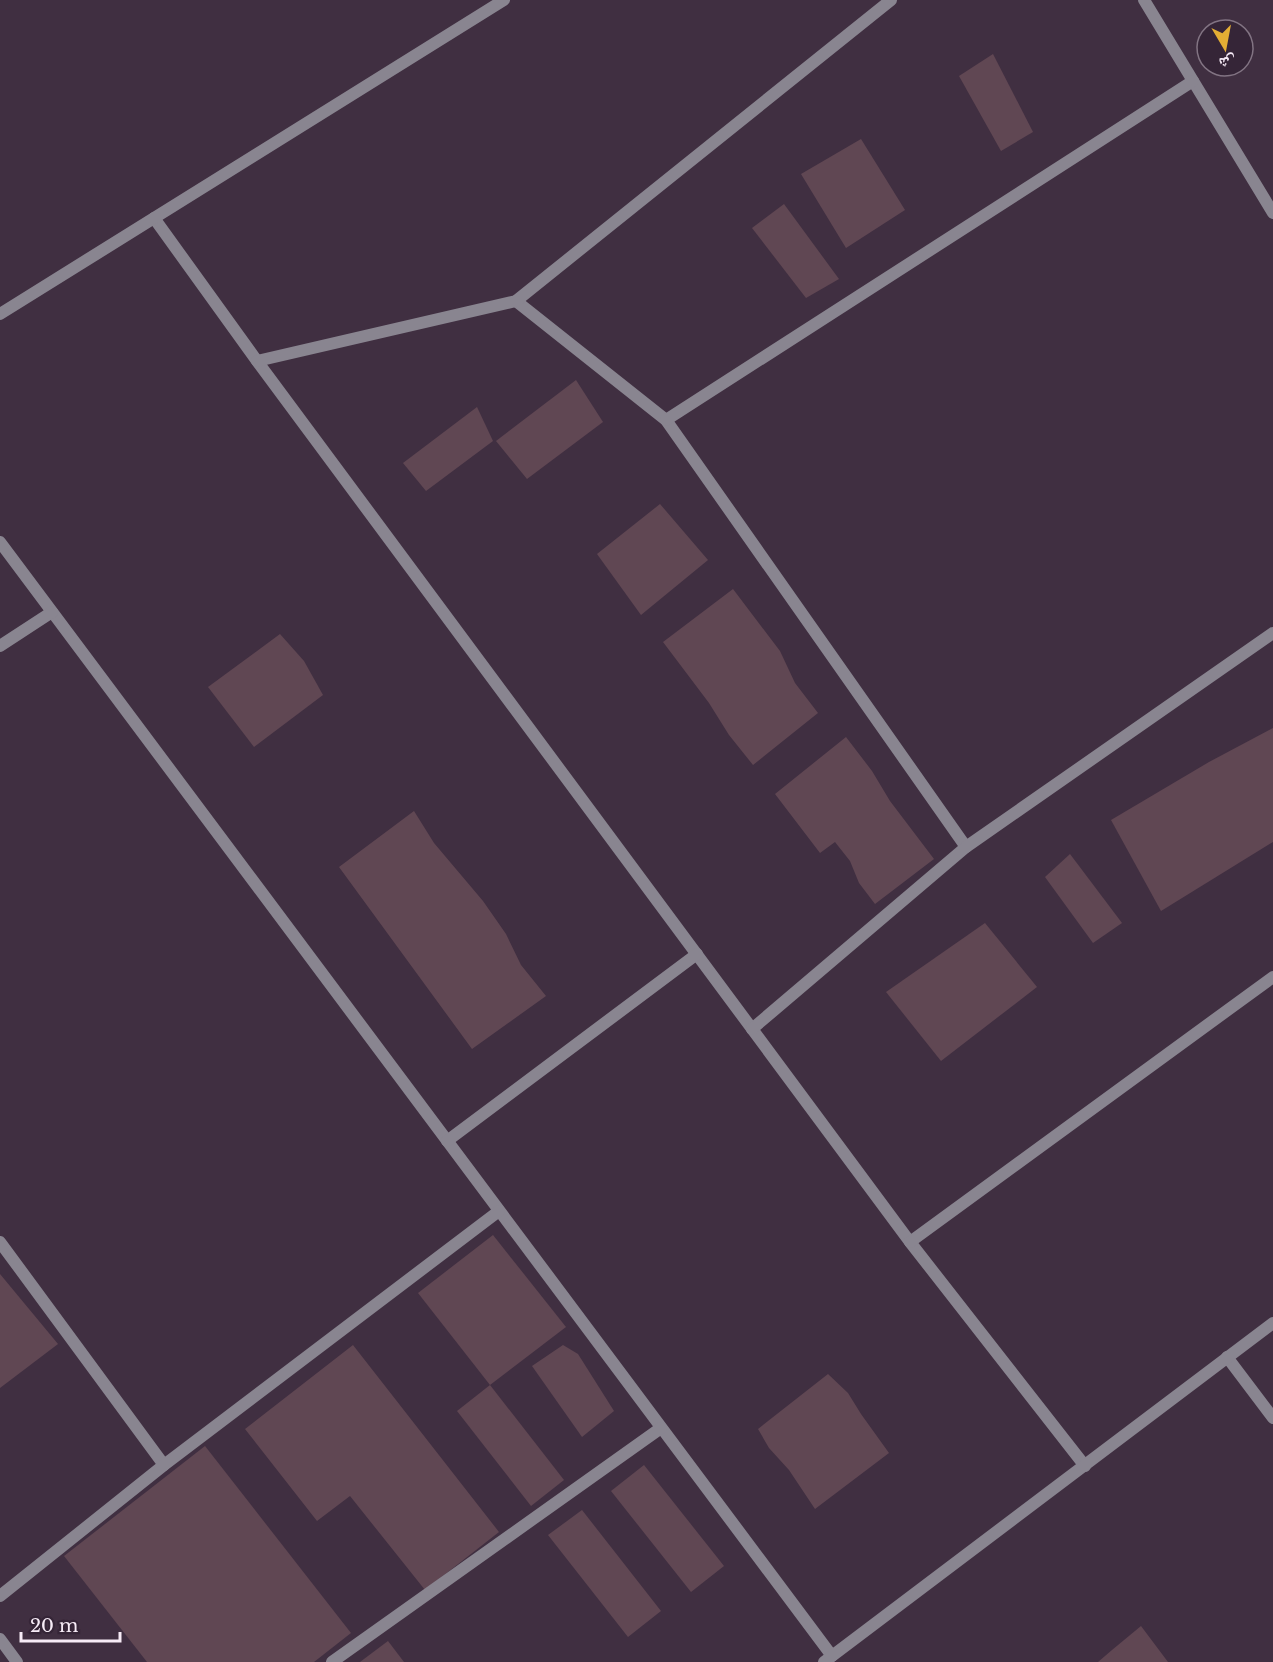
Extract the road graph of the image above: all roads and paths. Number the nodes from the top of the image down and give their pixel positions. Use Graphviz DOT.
graph roads {
  1 [pos="504,0"];
  2 [pos="891,0"];
  3 [pos="1144,0"];
  4 [pos="1193,81"];
  5 [pos="1273,213"];
  6 [pos="154,218"];
  7 [pos="516,302"];
  8 [pos="0,314"];
  9 [pos="257,361"];
  10 [pos="666,420"];
  11 [pos="0,542"];
  12 [pos="52,612"];
  13 [pos="1273,633"];
  14 [pos="0,646"];
  15 [pos="966,847"];
  16 [pos="697,954"];
  17 [pos="1273,977"];
  18 [pos="752,1029"];
  19 [pos="447,1141"];
  20 [pos="499,1211"];
  21 [pos="0,1242"];
  22 [pos="910,1242"];
  23 [pos="1273,1323"];
  24 [pos="1227,1356"];
  25 [pos="1273,1418"];
  26 [pos="661,1428"];
  27 [pos="164,1465"];
  28 [pos="1085,1466"];
  29 [pos="0,1596"];
  30 [pos="0,1639"];
  31 [pos="828,1659"];
  32 [pos="17,1662"];
  33 [pos="332,1662"];
  1 -- 6 [label="street"];
  2 -- 7 [label="street"];
  3 -- 4 [label="street"];
  4 -- 5 [label="street"];
  4 -- 10 [label="street"];
  6 -- 8 [label="street"];
  6 -- 9 [label="street"];
  7 -- 9 [label="street"];
  7 -- 10 [label="street"];
  9 -- 16 [label="street"];
  10 -- 15 [label="street"];
  11 -- 12 [label="street"];
  12 -- 14 [label="street"];
  12 -- 19 [label="street"];
  13 -- 15 [label="street"];
  15 -- 18 [label="street"];
  16 -- 18 [label="street"];
  16 -- 19 [label="street"];
  17 -- 22 [label="street"];
  18 -- 22 [label="street"];
  19 -- 20 [label="street"];
  20 -- 26 [label="street"];
  20 -- 27 [label="street"];
  21 -- 27 [label="street"];
  22 -- 28 [label="street"];
  23 -- 24 [label="street"];
  24 -- 25 [label="street"];
  24 -- 28 [label="street"];
  26 -- 31 [label="street"];
  26 -- 33 [label="street"];
  27 -- 29 [label="street"];
  28 -- 31 [label="street"];
  30 -- 32 [label="street"];
}
